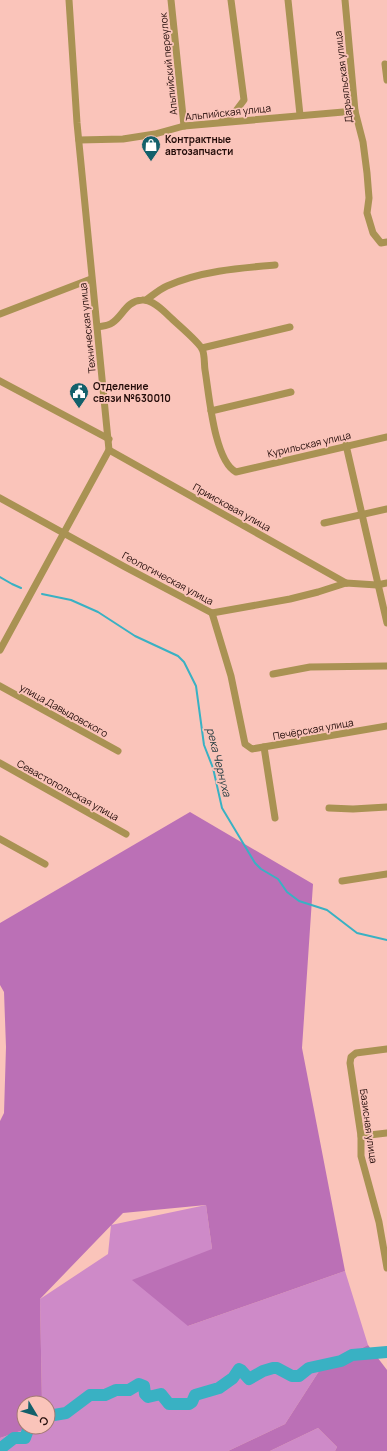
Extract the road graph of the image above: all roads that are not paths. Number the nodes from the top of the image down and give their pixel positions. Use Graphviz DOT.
graph roads {
  1 [pos="69,0"];
  2 [pos="171,0"];
  3 [pos="231,0"];
  4 [pos="288,0"];
  5 [pos="345,0"];
  6 [pos="385,64"];
  7 [pos="387,80"];
  8 [pos="355,111"];
  9 [pos="300,115"];
  10 [pos="222,121"];
  11 [pos="184,126"];
  12 [pos="79,140"];
  13 [pos="384,242"];
  14 [pos="275,265"];
  15 [pos="91,279"];
  16 [pos="146,300"];
  17 [pos="0,314"];
  18 [pos="98,327"];
  19 [pos="290,327"];
  20 [pos="202,348"];
  21 [pos="0,381"];
  22 [pos="291,392"];
  23 [pos="211,411"];
  24 [pos="387,437"];
  25 [pos="109,439"];
  26 [pos="346,445"];
  27 [pos="109,450"];
  28 [pos="0,498"];
  29 [pos="387,509"];
  30 [pos="361,515"];
  31 [pos="324,523"];
  32 [pos="63,532"];
  33 [pos="346,583"];
  34 [pos="387,583"];
  35 [pos="377,585"];
  36 [pos="212,613"];
  37 [pos="387,623"];
  38 [pos="0,650"];
  39 [pos="387,666"];
  40 [pos="273,674"];
  41 [pos="0,686"];
  42 [pos="387,726"];
  43 [pos="264,747"];
  44 [pos="118,751"];
  45 [pos="0,763"];
  46 [pos="387,807"];
  47 [pos="329,808"];
  48 [pos="275,818"];
  49 [pos="126,834"];
  50 [pos="0,839"];
  51 [pos="45,864"];
  52 [pos="387,874"];
  53 [pos="342,881"];
  54 [pos="387,1049"];
  55 [pos="387,1133"];
  56 [pos="361,1136"];
  57 [pos="387,1221"];
  58 [pos="379,1222"];
  59 [pos="387,1268"];
  1 -- 12 [label="street, Техническая улица"];
  2 -- 11 [label="street, Альпийский переулок"];
  3 -- 10 [label="street"];
  4 -- 9 [label="street"];
  5 -- 8 [label="street, Дарьяльская улица"];
  6 -- 7 [label="street"];
  8 -- 9 [label="street, Альпийская улица"];
  8 -- 13 [label="street, Дарьяльская улица"];
  9 -- 10 [label="street, Альпийская улица"];
  10 -- 11 [label="street, Альпийская улица"];
  11 -- 12 [label="street, Альпийская улица"];
  12 -- 15 [label="street, Техническая улица"];
  14 -- 16 [label="street"];
  15 -- 17 [label="street"];
  15 -- 18 [label="street, Техническая улица"];
  16 -- 18 [label="street"];
  16 -- 20 [label="street"];
  18 -- 25 [label="street, Техническая улица"];
  19 -- 20 [label="street"];
  20 -- 23 [label="street"];
  21 -- 25 [label="street"];
  22 -- 23 [label="street"];
  23 -- 26 [label="street, Курильская улица"];
  24 -- 26 [label="street, Курильская улица"];
  25 -- 27 [label="street, Техническая улица"];
  26 -- 30 [label="street"];
  27 -- 32 [label="street, Техническая улица"];
  27 -- 33 [label="street, Приисковая улица"];
  28 -- 32 [label="street, Геологическая улица"];
  29 -- 30 [label="street"];
  30 -- 31 [label="street"];
  30 -- 35 [label="street"];
  32 -- 36 [label="street, Геологическая улица"];
  32 -- 38 [label="street, Техническая улица"];
  33 -- 35 [label="street, Геологическая улица"];
  33 -- 36 [label="street, Геологическая улица"];
  34 -- 35 [label="street, Геологическая улица"];
  35 -- 37 [label="street"];
  36 -- 43 [label="street, Печёрская улица"];
  39 -- 40 [label="street"];
  41 -- 44 [label="street, улица Давыдовского"];
  42 -- 43 [label="street, Печёрская улица"];
  43 -- 48 [label="street"];
  45 -- 49 [label="street, Севастопольская улица"];
  46 -- 47 [label="street"];
  50 -- 51 [label="street"];
  52 -- 53 [label="street"];
  54 -- 56 [label="street, Базисная улица"];
  55 -- 56 [label="street"];
  56 -- 58 [label="street, Базисная улица"];
  57 -- 58 [label="street"];
  58 -- 59 [label="street, Базисная улица"];
}
